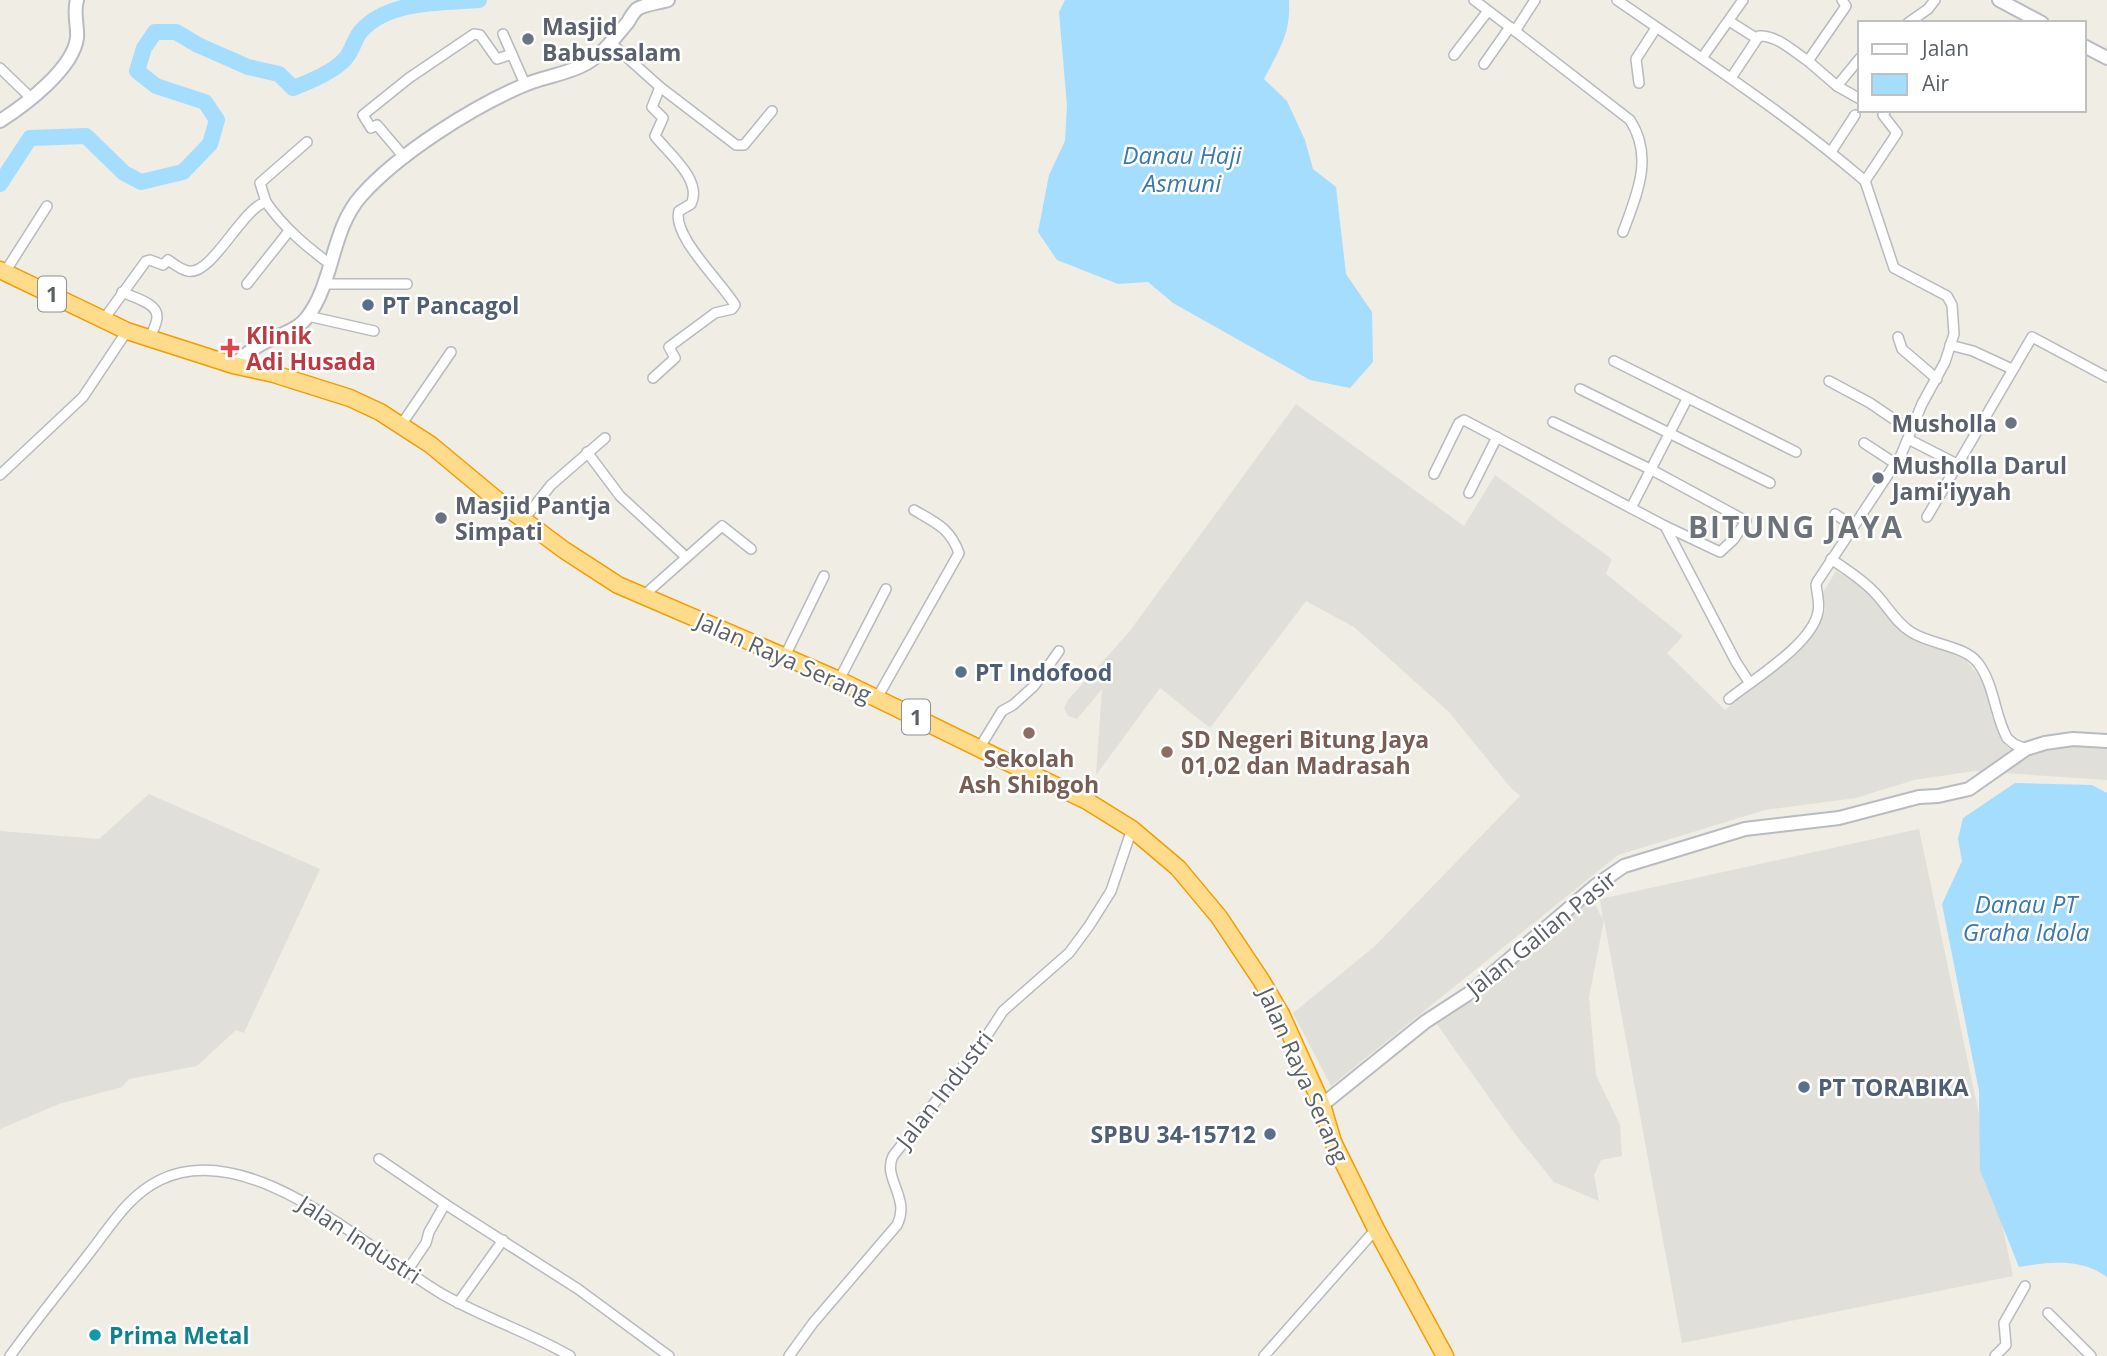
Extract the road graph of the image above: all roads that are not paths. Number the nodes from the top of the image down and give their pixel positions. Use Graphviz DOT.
graph roads {
  1 [pos="77,0"];
  2 [pos="668,0"];
  3 [pos="1474,0"];
  4 [pos="1535,0"];
  5 [pos="1617,0"];
  6 [pos="1743,0"];
  7 [pos="1842,0"];
  8 [pos="1935,0"];
  9 [pos="1999,0"];
  10 [pos="636,4"];
  11 [pos="1488,11"];
  12 [pos="1729,21"];
  13 [pos="1911,21"];
  14 [pos="2038,21"];
  15 [pos="1657,28"];
  16 [pos="1512,29"];
  17 [pos="503,34"];
  18 [pos="1756,38"];
  19 [pos="611,43"];
  20 [pos="2086,47"];
  21 [pos="512,54"];
  22 [pos="1454,55"];
  23 [pos="1702,58"];
  24 [pos="2107,58"];
  25 [pos="1858,60"];
  26 [pos="1808,61"];
  27 [pos="1484,64"];
  28 [pos="0,68"];
  29 [pos="1731,78"];
  30 [pos="1639,83"];
  31 [pos="525,84"];
  32 [pos="1837,86"];
  33 [pos="660,88"];
  34 [pos="1858,98"];
  35 [pos="32,99"];
  36 [pos="772,111"];
  37 [pos="1882,112"];
  38 [pos="1855,115"];
  39 [pos="0,121"];
  40 [pos="307,142"];
  41 [pos="1831,152"];
  42 [pos="405,158"];
  43 [pos="1865,181"];
  44 [pos="266,202"];
  45 [pos="47,206"];
  46 [pos="289,231"];
  47 [pos="1623,232"];
  48 [pos="331,265"];
  49 [pos="3,271"];
  50 [pos="247,284"];
  51 [pos="324,284"];
  52 [pos="407,284"];
  53 [pos="122,292"];
  54 [pos="309,316"];
  55 [pos="104,319"];
  56 [pos="127,331"];
  57 [pos="374,331"];
  58 [pos="1898,337"];
  59 [pos="150,338"];
  60 [pos="1951,345"];
  61 [pos="451,352"];
  62 [pos="1614,361"];
  63 [pos="233,365"];
  64 [pos="2012,369"];
  65 [pos="2107,377"];
  66 [pos="653,378"];
  67 [pos="1937,379"];
  68 [pos="1829,381"];
  69 [pos="1580,389"];
  70 [pos="1688,399"];
  71 [pos="1553,422"];
  72 [pos="401,425"];
  73 [pos="1670,434"];
  74 [pos="1909,435"];
  75 [pos="1497,437"];
  76 [pos="605,438"];
  77 [pos="1864,443"];
  78 [pos="587,452"];
  79 [pos="1796,452"];
  80 [pos="1896,464"];
  81 [pos="1957,464"];
  82 [pos="1652,470"];
  83 [pos="1434,474"];
  84 [pos="0,475"];
  85 [pos="1770,484"];
  86 [pos="1469,493"];
  87 [pos="1631,508"];
  88 [pos="914,510"];
  89 [pos="1835,514"];
  90 [pos="1927,517"];
  91 [pos="524,519"];
  92 [pos="1665,526"];
  93 [pos="1853,526"];
  94 [pos="751,549"];
  95 [pos="686,557"];
  96 [pos="1831,559"];
  97 [pos="824,576"];
  98 [pos="886,589"];
  99 [pos="643,596"];
  100 [pos="1059,651"];
  101 [pos="785,656"];
  102 [pos="839,680"];
  103 [pos="1749,682"];
  104 [pos="877,698"];
  105 [pos="1729,699"];
  106 [pos="2107,741"];
  107 [pos="980,747"];
  108 [pos="2026,749"];
  109 [pos="1132,829"];
  110 [pos="1322,1105"];
  111 [pos="379,1158"];
  112 [pos="445,1204"];
  113 [pos="1376,1229"];
  114 [pos="502,1240"];
  115 [pos="407,1271"];
  116 [pos="2025,1286"];
  117 [pos="458,1303"];
  118 [pos="2048,1313"];
  119 [pos="10,1356"];
  120 [pos="570,1356"];
  121 [pos="669,1356"];
  122 [pos="789,1356"];
  123 [pos="1264,1356"];
  124 [pos="1445,1356"];
  125 [pos="1995,1356"];
  126 [pos="2091,1356"];
  1 -- 35 [label="street"];
  2 -- 10 [label="street"];
  3 -- 11 [label="street"];
  4 -- 16 [label="street"];
  5 -- 15 [label="street"];
  6 -- 12 [label="street"];
  7 -- 26 [label="street"];
  8 -- 13 [label="street"];
  9 -- 14 [label="street"];
  10 -- 19 [label="street"];
  11 -- 16 [label="street"];
  11 -- 22 [label="street"];
  12 -- 18 [label="street"];
  12 -- 23 [label="street"];
  15 -- 23 [label="street"];
  15 -- 30 [label="street"];
  16 -- 27 [label="street"];
  16 -- 47 [label="street"];
  17 -- 21 [label="street"];
  18 -- 26 [label="street"];
  18 -- 29 [label="street"];
  19 -- 31 [label="street"];
  19 -- 33 [label="street"];
  20 -- 24 [label="street"];
  21 -- 31 [label="street"];
  21 -- 42 [label="street"];
  23 -- 29 [label="street"];
  25 -- 32 [label="street"];
  26 -- 32 [label="street"];
  28 -- 35 [label="street"];
  29 -- 41 [label="street"];
  31 -- 42 [label="street"];
  32 -- 34 [label="street"];
  33 -- 36 [label="street"];
  33 -- 66 [label="street"];
  35 -- 39 [label="street"];
  37 -- 43 [label="street"];
  38 -- 41 [label="street"];
  40 -- 44 [label="street"];
  41 -- 43 [label="street"];
  42 -- 48 [label="street"];
  43 -- 60 [label="street"];
  44 -- 46 [label="street"];
  44 -- 53 [label="street"];
  45 -- 49 [label="street"];
  46 -- 48 [label="street"];
  46 -- 50 [label="street"];
  48 -- 51 [label="street"];
  49 -- 55 [label="highway, Jalan Raya Serang / 1"];
  51 -- 52 [label="street"];
  51 -- 54 [label="street"];
  53 -- 55 [label="street"];
  53 -- 59 [label="street"];
  54 -- 57 [label="street"];
  54 -- 63 [label="street"];
  55 -- 56 [label="highway, Jalan Raya Serang / 1"];
  56 -- 59 [label="highway, Jalan Raya Serang / 1"];
  56 -- 84 [label="street"];
  58 -- 67 [label="street"];
  59 -- 63 [label="highway, Jalan Raya Serang / 1"];
  60 -- 64 [label="street"];
  60 -- 67 [label="street"];
  61 -- 72 [label="street"];
  62 -- 70 [label="street"];
  63 -- 72 [label="highway, Jalan Raya Serang / 1"];
  64 -- 65 [label="street"];
  64 -- 81 [label="street"];
  67 -- 74 [label="street"];
  68 -- 74 [label="street"];
  69 -- 73 [label="street"];
  70 -- 73 [label="street"];
  70 -- 79 [label="street"];
  71 -- 82 [label="street"];
  72 -- 91 [label="highway, Jalan Raya Serang / 1"];
  73 -- 82 [label="street"];
  73 -- 85 [label="street"];
  74 -- 80 [label="street"];
  74 -- 81 [label="street"];
  75 -- 83 [label="street"];
  75 -- 86 [label="street"];
  75 -- 87 [label="street"];
  76 -- 78 [label="street"];
  77 -- 80 [label="street"];
  78 -- 91 [label="street"];
  78 -- 95 [label="street"];
  80 -- 93 [label="street"];
  81 -- 90 [label="street"];
  82 -- 87 [label="street"];
  82 -- 92 [label="street"];
  87 -- 92 [label="street"];
  88 -- 104 [label="street"];
  89 -- 93 [label="street"];
  91 -- 99 [label="highway, Jalan Raya Serang / 1"];
  92 -- 103 [label="street"];
  93 -- 96 [label="street"];
  94 -- 95 [label="street"];
  95 -- 99 [label="street"];
  96 -- 103 [label="street"];
  96 -- 108 [label="street"];
  97 -- 101 [label="street"];
  98 -- 102 [label="street"];
  99 -- 101 [label="highway, Jalan Raya Serang / 1"];
  100 -- 107 [label="street"];
  101 -- 102 [label="highway, Jalan Raya Serang / 1"];
  102 -- 104 [label="highway, Jalan Raya Serang / 1"];
  103 -- 105 [label="street"];
  104 -- 107 [label="highway, Jalan Raya Serang / 1"];
  106 -- 108 [label="street"];
  107 -- 109 [label="highway, Jalan Raya Serang / 1"];
  108 -- 110 [label="street, Jalan Galian Pasir"];
  109 -- 110 [label="highway, Jalan Raya Serang / 1"];
  109 -- 122 [label="street, Jalan Industri"];
  110 -- 113 [label="highway, Jalan Raya Serang / 1"];
  111 -- 112 [label="street"];
  112 -- 114 [label="street"];
  112 -- 115 [label="street"];
  113 -- 123 [label="street"];
  113 -- 124 [label="highway, Jalan Raya Serang / 1"];
  114 -- 117 [label="street"];
  114 -- 121 [label="street"];
  115 -- 117 [label="street, Jalan Industri"];
  115 -- 119 [label="street, Jalan Industri"];
  116 -- 125 [label="street"];
  117 -- 120 [label="street, Jalan Industri"];
  118 -- 126 [label="street"];
}
